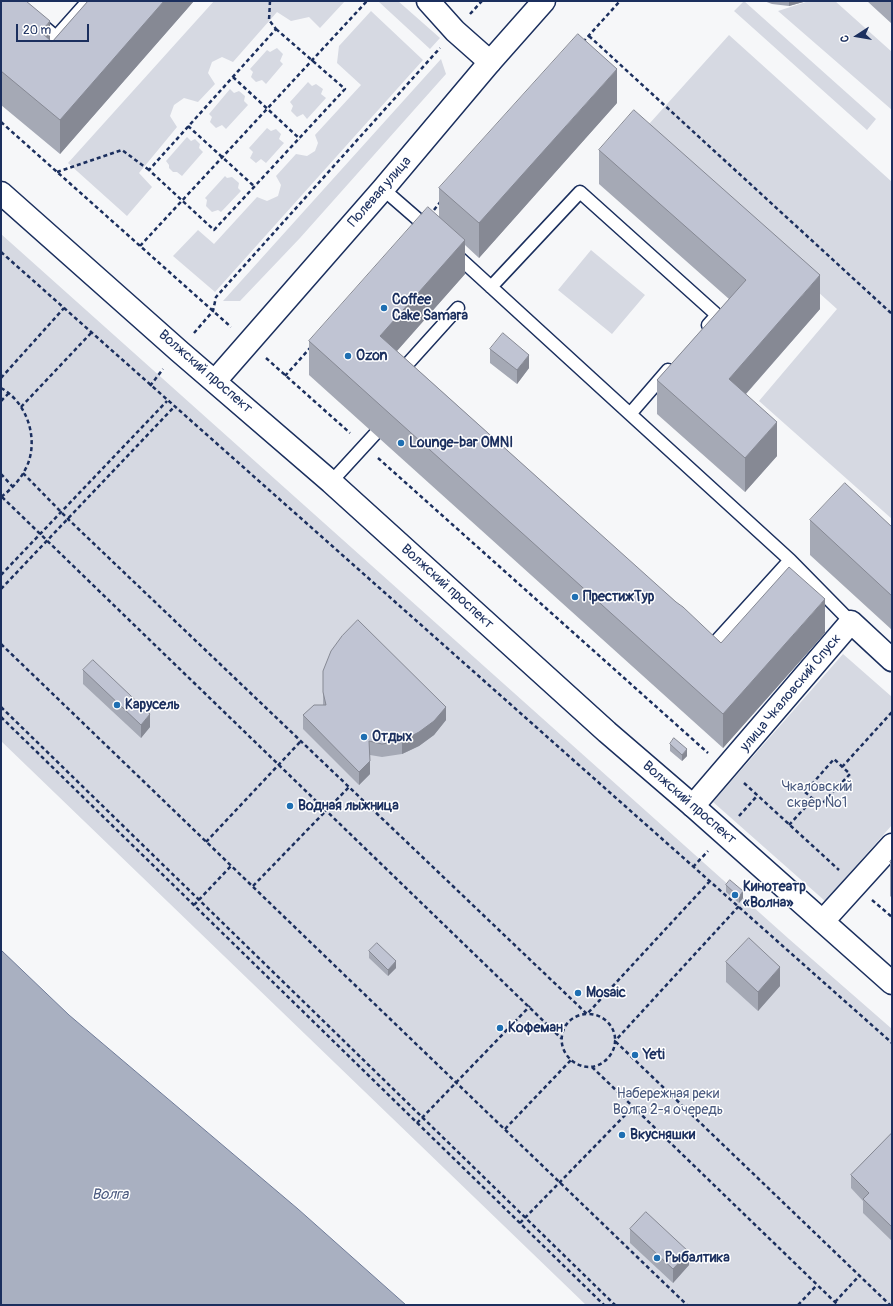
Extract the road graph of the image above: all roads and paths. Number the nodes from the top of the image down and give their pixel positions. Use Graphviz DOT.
graph roads {
  1 [pos="14,1"];
  2 [pos="88,1"];
  3 [pos="270,1"];
  4 [pos="367,1"];
  5 [pos="428,1"];
  6 [pos="482,1"];
  7 [pos="544,1"];
  8 [pos="620,1"];
  9 [pos="276,29"];
  10 [pos="455,31"];
  11 [pos="589,36"];
  12 [pos="579,46"];
  13 [pos="312,60"];
  14 [pos="490,62"];
  15 [pos="233,77"];
  16 [pos="268,109"];
  17 [pos="1,122"];
  18 [pos="188,126"];
  19 [pos="300,139"];
  20 [pos="223,157"];
  21 [pos="148,170"];
  22 [pos="56,172"];
  23 [pos="255,187"];
  24 [pos="383,189"];
  25 [pos="1,193"];
  26 [pos="443,199"];
  27 [pos="182,200"];
  28 [pos="422,223"];
  29 [pos="435,236"];
  30 [pos="140,246"];
  31 [pos="446,246"];
  32 [pos="1,252"];
  33 [pos="491,287"];
  34 [pos="216,297"];
  35 [pos="64,308"];
  36 [pos="458,308"];
  37 [pos="892,314"];
  38 [pos="91,333"];
  39 [pos="701,333"];
  40 [pos="248,342"];
  41 [pos="312,346"];
  42 [pos="676,362"];
  43 [pos="286,376"];
  44 [pos="1,378"];
  45 [pos="215,381"];
  46 [pos="417,381"];
  47 [pos="1,388"];
  48 [pos="9,393"];
  49 [pos="1,401"];
  50 [pos="167,401"];
  51 [pos="21,407"];
  52 [pos="174,407"];
  53 [pos="630,414"];
  54 [pos="375,434"];
  55 [pos="364,446"];
  56 [pos="23,473"];
  57 [pos="1,474"];
  58 [pos="331,482"];
  59 [pos="14,487"];
  60 [pos="2,497"];
  61 [pos="62,512"];
  62 [pos="68,519"];
  63 [pos="41,534"];
  64 [pos="47,540"];
  65 [pos="790,560"];
  66 [pos="1,575"];
  67 [pos="1,589"];
  68 [pos="851,622"];
  69 [pos="696,636"];
  70 [pos="1,644"];
  71 [pos="892,660"];
  72 [pos="1,707"];
  73 [pos="892,712"];
  74 [pos="1,717"];
  75 [pos="301,741"];
  76 [pos="279,764"];
  77 [pos="728,767"];
  78 [pos="842,767"];
  79 [pos="349,787"];
  80 [pos="813,799"];
  81 [pos="693,806"];
  82 [pos="326,810"];
  83 [pos="789,825"];
  84 [pos="206,842"];
  85 [pos="892,845"];
  86 [pos="231,866"];
  87 [pos="710,881"];
  88 [pos="253,886"];
  89 [pos="856,886"];
  90 [pos="199,900"];
  91 [pos="194,905"];
  92 [pos="739,906"];
  93 [pos="892,918"];
  94 [pos="823,921"];
  95 [pos="892,983"];
  96 [pos="530,1006"];
  97 [pos="587,1014"];
  98 [pos="561,1038"];
  99 [pos="615,1041"];
  100 [pos="892,1043"];
  101 [pos="571,1060"];
  102 [pos="592,1067"];
  103 [pos="457,1083"];
  104 [pos="633,1106"];
  105 [pos="422,1118"];
  106 [pos="417,1123"];
  107 [pos="505,1129"];
  108 [pos="559,1182"];
  109 [pos="525,1218"];
  110 [pos="520,1223"];
  111 [pos="859,1276"];
  112 [pos="817,1285"];
  113 [pos="837,1304"];
  114 [pos="604,1305"];
  115 [pos="615,1305"];
  116 [pos="687,1305"];
  117 [pos="798,1305"];
  118 [pos="890,1305"];
  1 -- 2 [label="lane"];
  3 -- 9 [label="path"];
  4 -- 13 [label="path"];
  5 -- 10 [label="main road"];
  6 -- 10 [label="path"];
  7 -- 14 [label="main road, Полевая улица"];
  8 -- 11 [label="path"];
  9 -- 13 [label="path"];
  9 -- 15 [label="path"];
  10 -- 14 [label="main road"];
  10 -- 34 [label="path"];
  11 -- 12 [label="path"];
  11 -- 37 [label="path"];
  13 -- 16 [label="path"];
  13 -- 19 [label="path"];
  14 -- 24 [label="main road, Полевая улица"];
  15 -- 16 [label="path"];
  15 -- 18 [label="path"];
  16 -- 19 [label="path"];
  16 -- 20 [label="path"];
  17 -- 22 [label="path"];
  18 -- 20 [label="path"];
  18 -- 21 [label="path"];
  19 -- 23 [label="path"];
  20 -- 23 [label="path"];
  20 -- 27 [label="path"];
  21 -- 22 [label="path"];
  21 -- 27 [label="path"];
  22 -- 30 [label="path"];
  23 -- 27 [label="path"];
  24 -- 28 [label="lane"];
  24 -- 40 [label="main road, Полевая улица"];
  25 -- 45 [label="main road, Волжский проспект"];
  26 -- 28 [label="path"];
  27 -- 30 [label="path"];
  28 -- 29 [label="lane"];
  30 -- 40 [label="path"];
  31 -- 33 [label="lane"];
  32 -- 35 [label="path"];
  33 -- 39 [label="lane"];
  33 -- 53 [label="lane"];
  35 -- 38 [label="path"];
  35 -- 44 [label="path"];
  36 -- 46 [label="lane"];
  38 -- 50 [label="path"];
  38 -- 51 [label="path"];
  40 -- 43 [label="path"];
  40 -- 45 [label="main road, Полевая улица"];
  41 -- 43 [label="path"];
  42 -- 53 [label="lane"];
  43 -- 55 [label="path"];
  45 -- 58 [label="main road, Волжский проспект"];
  47 -- 48 [label="path"];
  48 -- 49 [label="path"];
  48 -- 51 [label="path"];
  50 -- 52 [label="path"];
  50 -- 61 [label="path"];
  51 -- 56 [label="path"];
  52 -- 62 [label="path"];
  52 -- 87 [label="path"];
  53 -- 65 [label="lane"];
  54 -- 55 [label="lane"];
  55 -- 58 [label="lane"];
  55 -- 77 [label="path"];
  56 -- 59 [label="path"];
  56 -- 61 [label="path"];
  57 -- 59 [label="path"];
  58 -- 81 [label="main road, Волжский проспект"];
  59 -- 60 [label="path"];
  60 -- 63 [label="path"];
  61 -- 62 [label="path"];
  61 -- 63 [label="path"];
  62 -- 64 [label="path"];
  62 -- 75 [label="path"];
  63 -- 64 [label="path"];
  63 -- 66 [label="path"];
  64 -- 67 [label="path"];
  64 -- 76 [label="path"];
  65 -- 68 [label="lane"];
  65 -- 69 [label="lane"];
  68 -- 71 [label="main road, улица Чкаловский Спуск"];
  68 -- 77 [label="main road, улица Чкаловский Спуск"];
  70 -- 84 [label="path"];
  72 -- 90 [label="path"];
  73 -- 78 [label="path"];
  74 -- 91 [label="path"];
  75 -- 76 [label="path"];
  75 -- 79 [label="path"];
  76 -- 82 [label="path"];
  76 -- 84 [label="path"];
  77 -- 81 [label="main road, улица Чкаловский Спуск"];
  77 -- 83 [label="path"];
  78 -- 80 [label="path"];
  78 -- 80 [label="path"];
  79 -- 82 [label="path"];
  79 -- 97 [label="path"];
  80 -- 83 [label="path"];
  81 -- 94 [label="main road, Волжский проспект"];
  82 -- 88 [label="path"];
  82 -- 96 [label="path"];
  83 -- 89 [label="path"];
  84 -- 86 [label="path"];
  85 -- 89 [label="main road"];
  86 -- 88 [label="path"];
  86 -- 90 [label="path"];
  87 -- 92 [label="path"];
  87 -- 97 [label="path"];
  88 -- 103 [label="path"];
  89 -- 93 [label="path"];
  89 -- 94 [label="main road"];
  90 -- 91 [label="path"];
  90 -- 105 [label="path"];
  91 -- 106 [label="path"];
  92 -- 99 [label="path"];
  92 -- 100 [label="path"];
  94 -- 95 [label="main road, Волжский проспект"];
  96 -- 98 [label="path"];
  96 -- 103 [label="path"];
  97 -- 98 [label="path"];
  97 -- 99 [label="path"];
  98 -- 101 [label="path"];
  99 -- 102 [label="path"];
  99 -- 111 [label="path"];
  101 -- 102 [label="path"];
  101 -- 107 [label="path"];
  102 -- 104 [label="path"];
  103 -- 105 [label="path"];
  103 -- 107 [label="path"];
  104 -- 108 [label="path"];
  104 -- 112 [label="path"];
  105 -- 106 [label="path"];
  105 -- 109 [label="path"];
  106 -- 110 [label="path"];
  107 -- 108 [label="path"];
  108 -- 109 [label="path"];
  108 -- 116 [label="path"];
  109 -- 110 [label="path"];
  109 -- 115 [label="path"];
  110 -- 114 [label="path"];
  111 -- 113 [label="path"];
  111 -- 118 [label="path"];
  112 -- 113 [label="path"];
  112 -- 117 [label="path"];
}
